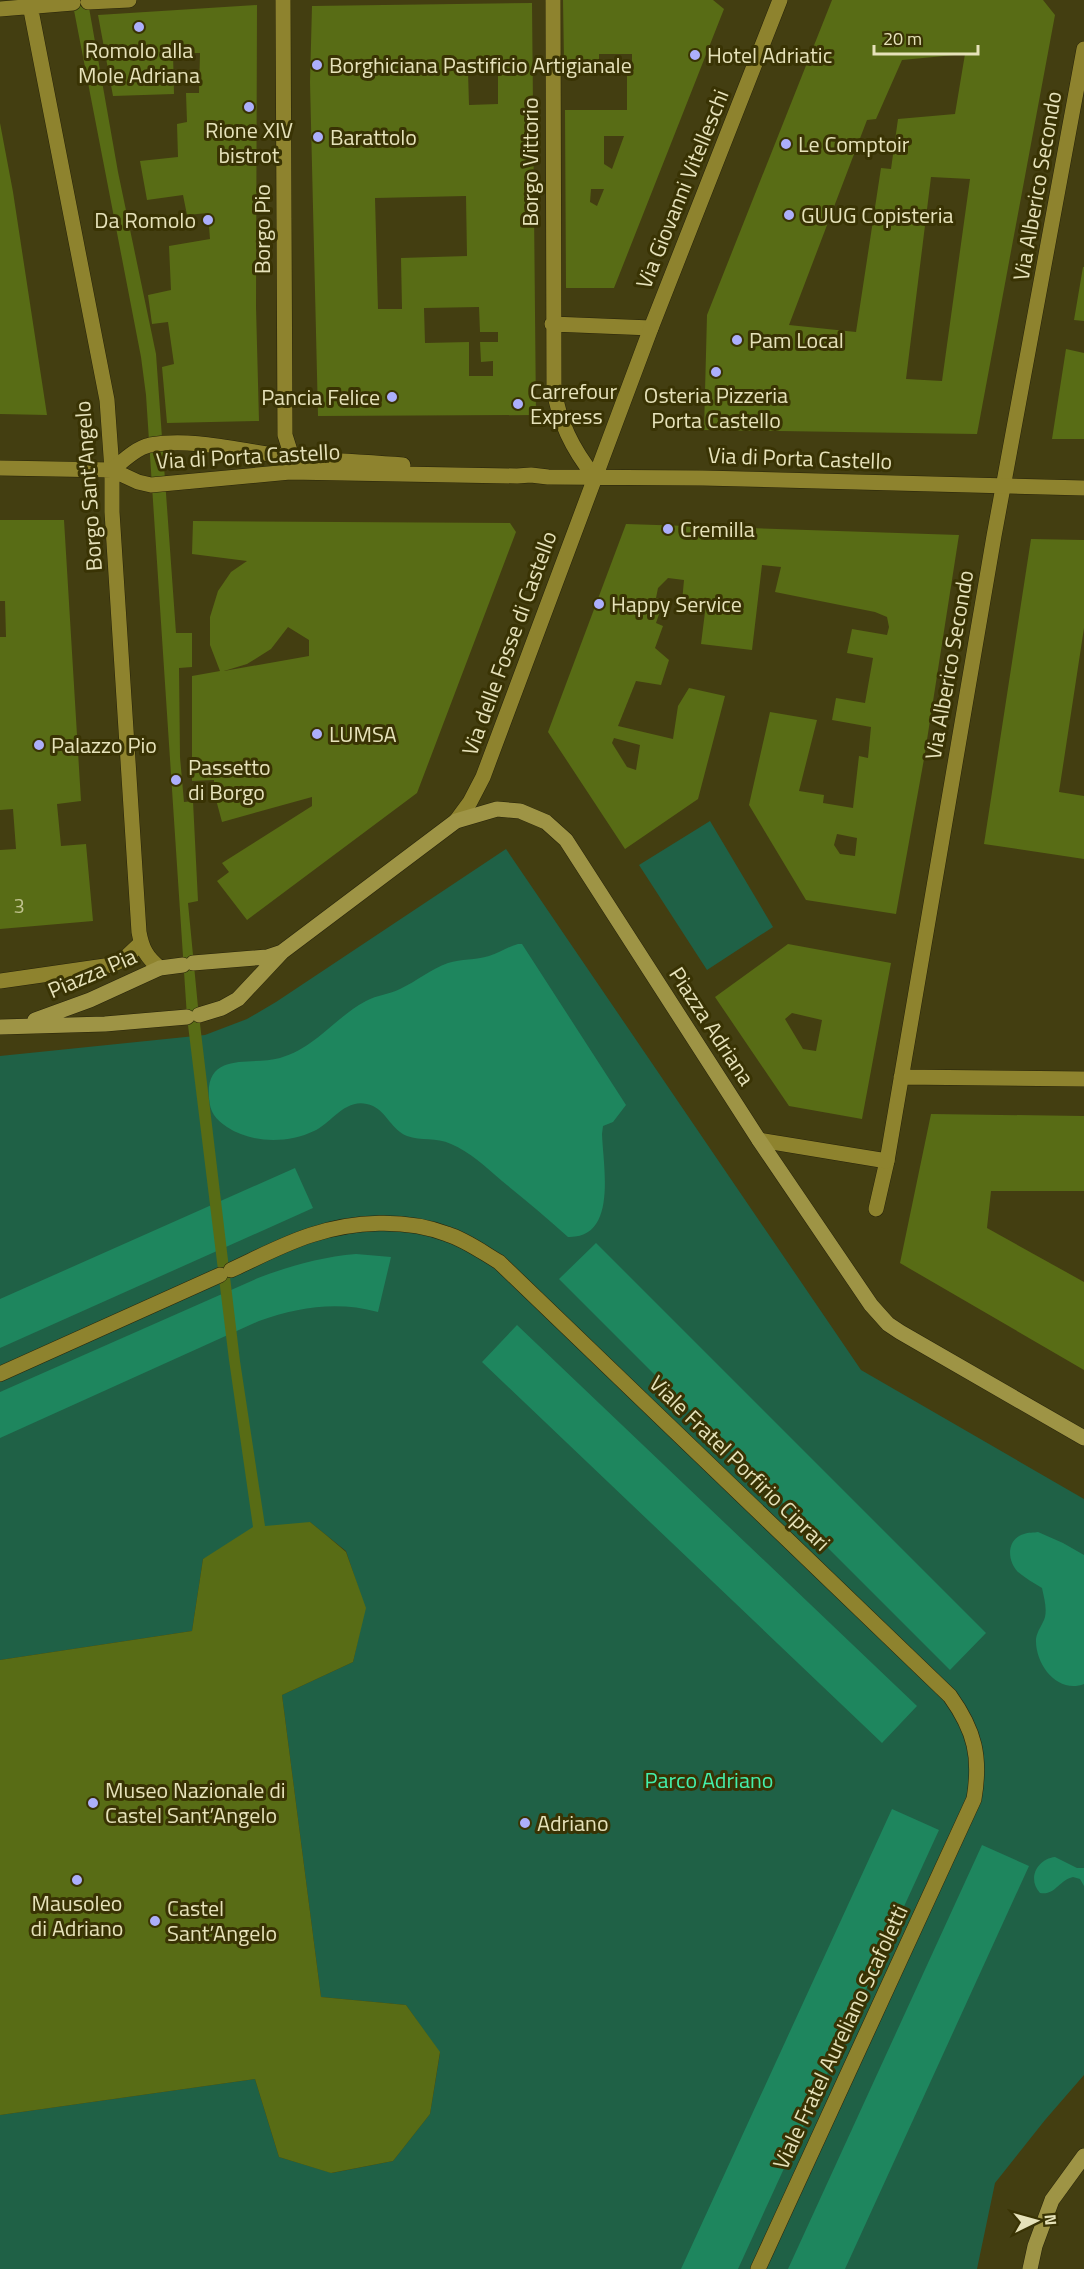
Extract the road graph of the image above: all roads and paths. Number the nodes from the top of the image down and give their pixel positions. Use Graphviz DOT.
graph roads {
  1 [pos="129,0"];
  2 [pos="283,0"];
  3 [pos="553,0"];
  4 [pos="780,0"];
  5 [pos="30,3"];
  6 [pos="0,9"];
  7 [pos="1084,49"];
  8 [pos="552,324"];
  9 [pos="651,328"];
  10 [pos="292,457"];
  11 [pos="0,468"];
  12 [pos="112,470"];
  13 [pos="531,475"];
  14 [pos="594,476"];
  15 [pos="1004,486"];
  16 [pos="1084,488"];
  17 [pos="456,821"];
  18 [pos="141,943"];
  19 [pos="282,952"];
  20 [pos="188,964"];
  21 [pos="160,968"];
  22 [pos="0,981"];
  23 [pos="193,1016"];
  24 [pos="18,1025"];
  25 [pos="0,1027"];
  26 [pos="902,1077"];
  27 [pos="1084,1079"];
  28 [pos="759,1140"];
  29 [pos="887,1161"];
  30 [pos="876,1209"];
  31 [pos="0,1374"];
  32 [pos="1084,1438"];
  33 [pos="963,1825"];
  34 [pos="1084,2156"];
  35 [pos="758,2269"];
  36 [pos="1030,2269"];
  1 -- 5 [label="street"];
  2 -- 10 [label="street, Borgo Pio"];
  3 -- 8 [label="street, Borgo Vittorio"];
  4 -- 9 [label="street, Via Giovanni Vitelleschi"];
  5 -- 6 [label="street"];
  5 -- 12 [label="street, Borgo Sant'Angelo"];
  7 -- 15 [label="street, Via Alberico Secondo"];
  8 -- 9 [label="street"];
  8 -- 14 [label="street, Borgo Vittorio"];
  9 -- 14 [label="street, Via Giovanni Vitelleschi"];
  10 -- 12 [label="street, Via di Porta Castello"];
  10 -- 13 [label="street, Via di Porta Castello"];
  11 -- 12 [label="street"];
  12 -- 13 [label="street, Via di Porta Castello"];
  12 -- 18 [label="street, Borgo Sant'Angelo"];
  13 -- 14 [label="street, Via di Porta Castello"];
  14 -- 15 [label="street, Via di Porta Castello"];
  14 -- 17 [label="street, Via delle Fosse di Castello"];
  15 -- 16 [label="street, Via di Porta Castello"];
  15 -- 26 [label="street, Via Alberico Secondo"];
  17 -- 19 [label="main road, Piazza Adriana"];
  17 -- 28 [label="main road, Piazza Adriana"];
  18 -- 21 [label="street"];
  18 -- 22 [label="street, Piazza Pia"];
  19 -- 20 [label="main road, Piazza Adriana"];
  19 -- 23 [label="main road, Piazza Adriana"];
  20 -- 21 [label="main road, Piazza Pia"];
  21 -- 24 [label="main road, Piazza Pia"];
  23 -- 24 [label="main road, Piazza Pia"];
  24 -- 25 [label="main road, Piazza Pia"];
  26 -- 27 [label="street"];
  26 -- 29 [label="street, Via Alberico Secondo"];
  28 -- 29 [label="street"];
  28 -- 32 [label="main road, Piazza Adriana"];
  29 -- 30 [label="street, Via Alberico Secondo"];
  31 -- 33 [label="street, Viale Fratel Porfirio Ciprari"];
  33 -- 35 [label="street, Viale Fratel Aureliano Scafoletti"];
  34 -- 36 [label="main road"];
}
